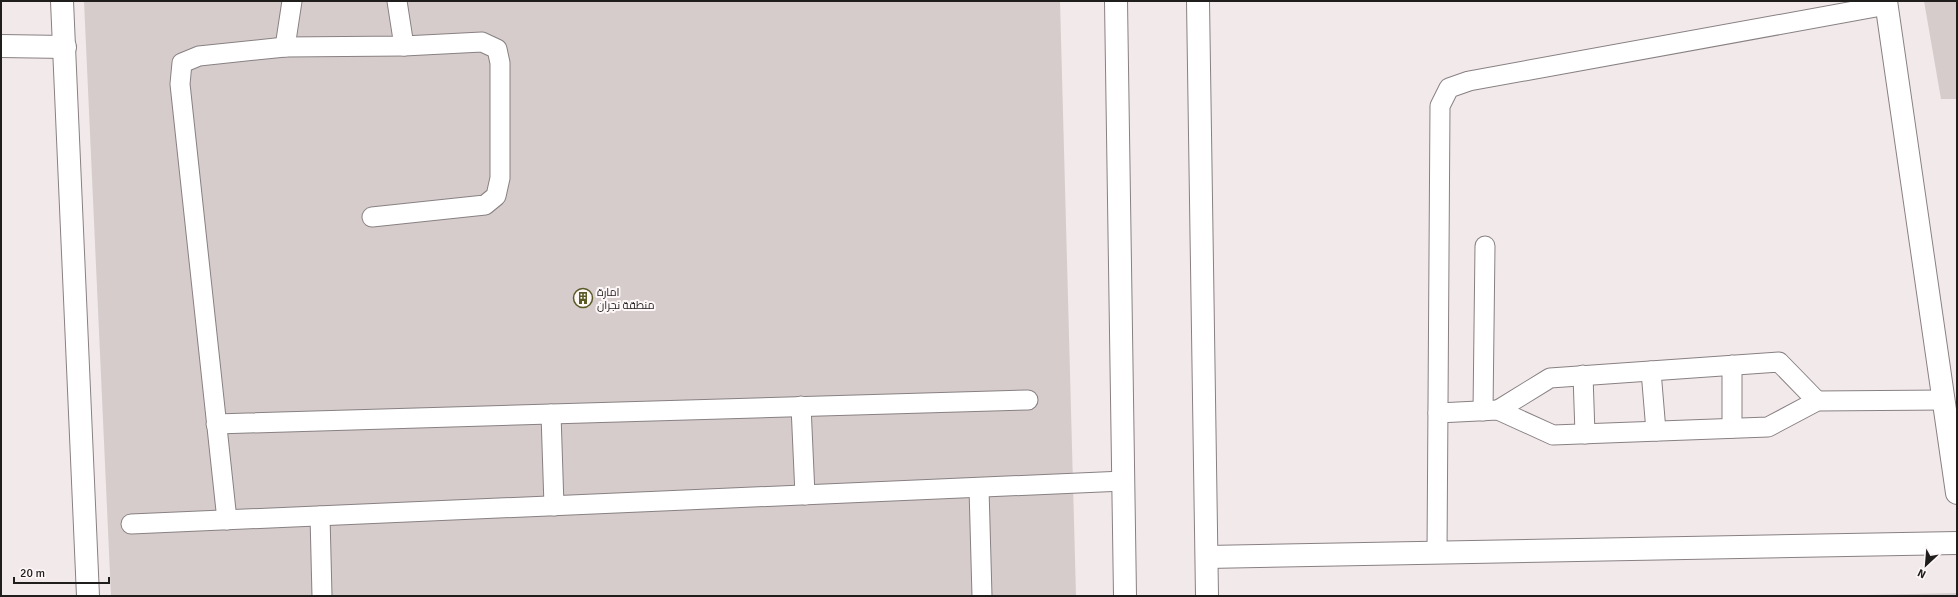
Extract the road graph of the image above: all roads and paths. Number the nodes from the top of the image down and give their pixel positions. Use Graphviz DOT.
graph roads {
  1 [pos="62,1"];
  2 [pos="292,1"];
  3 [pos="397,1"];
  4 [pos="1116,1"];
  5 [pos="1198,1"];
  6 [pos="1887,3"];
  7 [pos="1,46"];
  8 [pos="404,46"];
  9 [pos="65,47"];
  10 [pos="285,47"];
  11 [pos="372,217"];
  12 [pos="1485,246"];
  13 [pos="1732,365"];
  14 [pos="1651,371"];
  15 [pos="1583,375"];
  16 [pos="1028,400"];
  17 [pos="1944,400"];
  18 [pos="1817,401"];
  19 [pos="801,406"];
  20 [pos="1491,410"];
  21 [pos="1438,413"];
  22 [pos="551,414"];
  23 [pos="216,424"];
  24 [pos="1732,428"];
  25 [pos="1656,431"];
  26 [pos="1585,434"];
  27 [pos="1124,481"];
  28 [pos="979,488"];
  29 [pos="1957,493"];
  30 [pos="805,495"];
  31 [pos="554,506"];
  32 [pos="320,516"];
  33 [pos="226,520"];
  34 [pos="131,524"];
  35 [pos="1957,543"];
  36 [pos="1437,553"];
  37 [pos="1207,557"];
  38 [pos="88,596"];
  39 [pos="322,596"];
  40 [pos="982,596"];
  41 [pos="1125,596"];
  42 [pos="1207,596"];
  1 -- 9 [label="street"];
  2 -- 10 [label="lane"];
  3 -- 8 [label="lane"];
  4 -- 27 [label="street"];
  5 -- 37 [label="street"];
  6 -- 17 [label="street"];
  6 -- 21 [label="lane"];
  7 -- 9 [label="street"];
  8 -- 10 [label="lane"];
  8 -- 11 [label="lane"];
  9 -- 38 [label="street"];
  10 -- 23 [label="lane"];
  12 -- 20 [label="lane"];
  13 -- 14 [label="lane"];
  13 -- 18 [label="lane"];
  13 -- 24 [label="lane"];
  14 -- 15 [label="lane"];
  14 -- 25 [label="lane"];
  15 -- 20 [label="lane"];
  15 -- 26 [label="lane"];
  16 -- 19 [label="lane"];
  17 -- 18 [label="lane"];
  17 -- 29 [label="street"];
  18 -- 24 [label="lane"];
  19 -- 22 [label="lane"];
  19 -- 30 [label="lane"];
  20 -- 21 [label="lane"];
  20 -- 26 [label="lane"];
  21 -- 36 [label="lane"];
  22 -- 23 [label="lane"];
  22 -- 31 [label="lane"];
  23 -- 33 [label="lane"];
  24 -- 25 [label="lane"];
  25 -- 26 [label="lane"];
  27 -- 28 [label="lane"];
  27 -- 41 [label="street"];
  28 -- 30 [label="lane"];
  28 -- 40 [label="lane"];
  30 -- 31 [label="lane"];
  31 -- 32 [label="lane"];
  32 -- 33 [label="lane"];
  32 -- 39 [label="lane"];
  33 -- 34 [label="lane"];
  35 -- 36 [label="street"];
  36 -- 37 [label="street"];
  37 -- 42 [label="street"];
}
